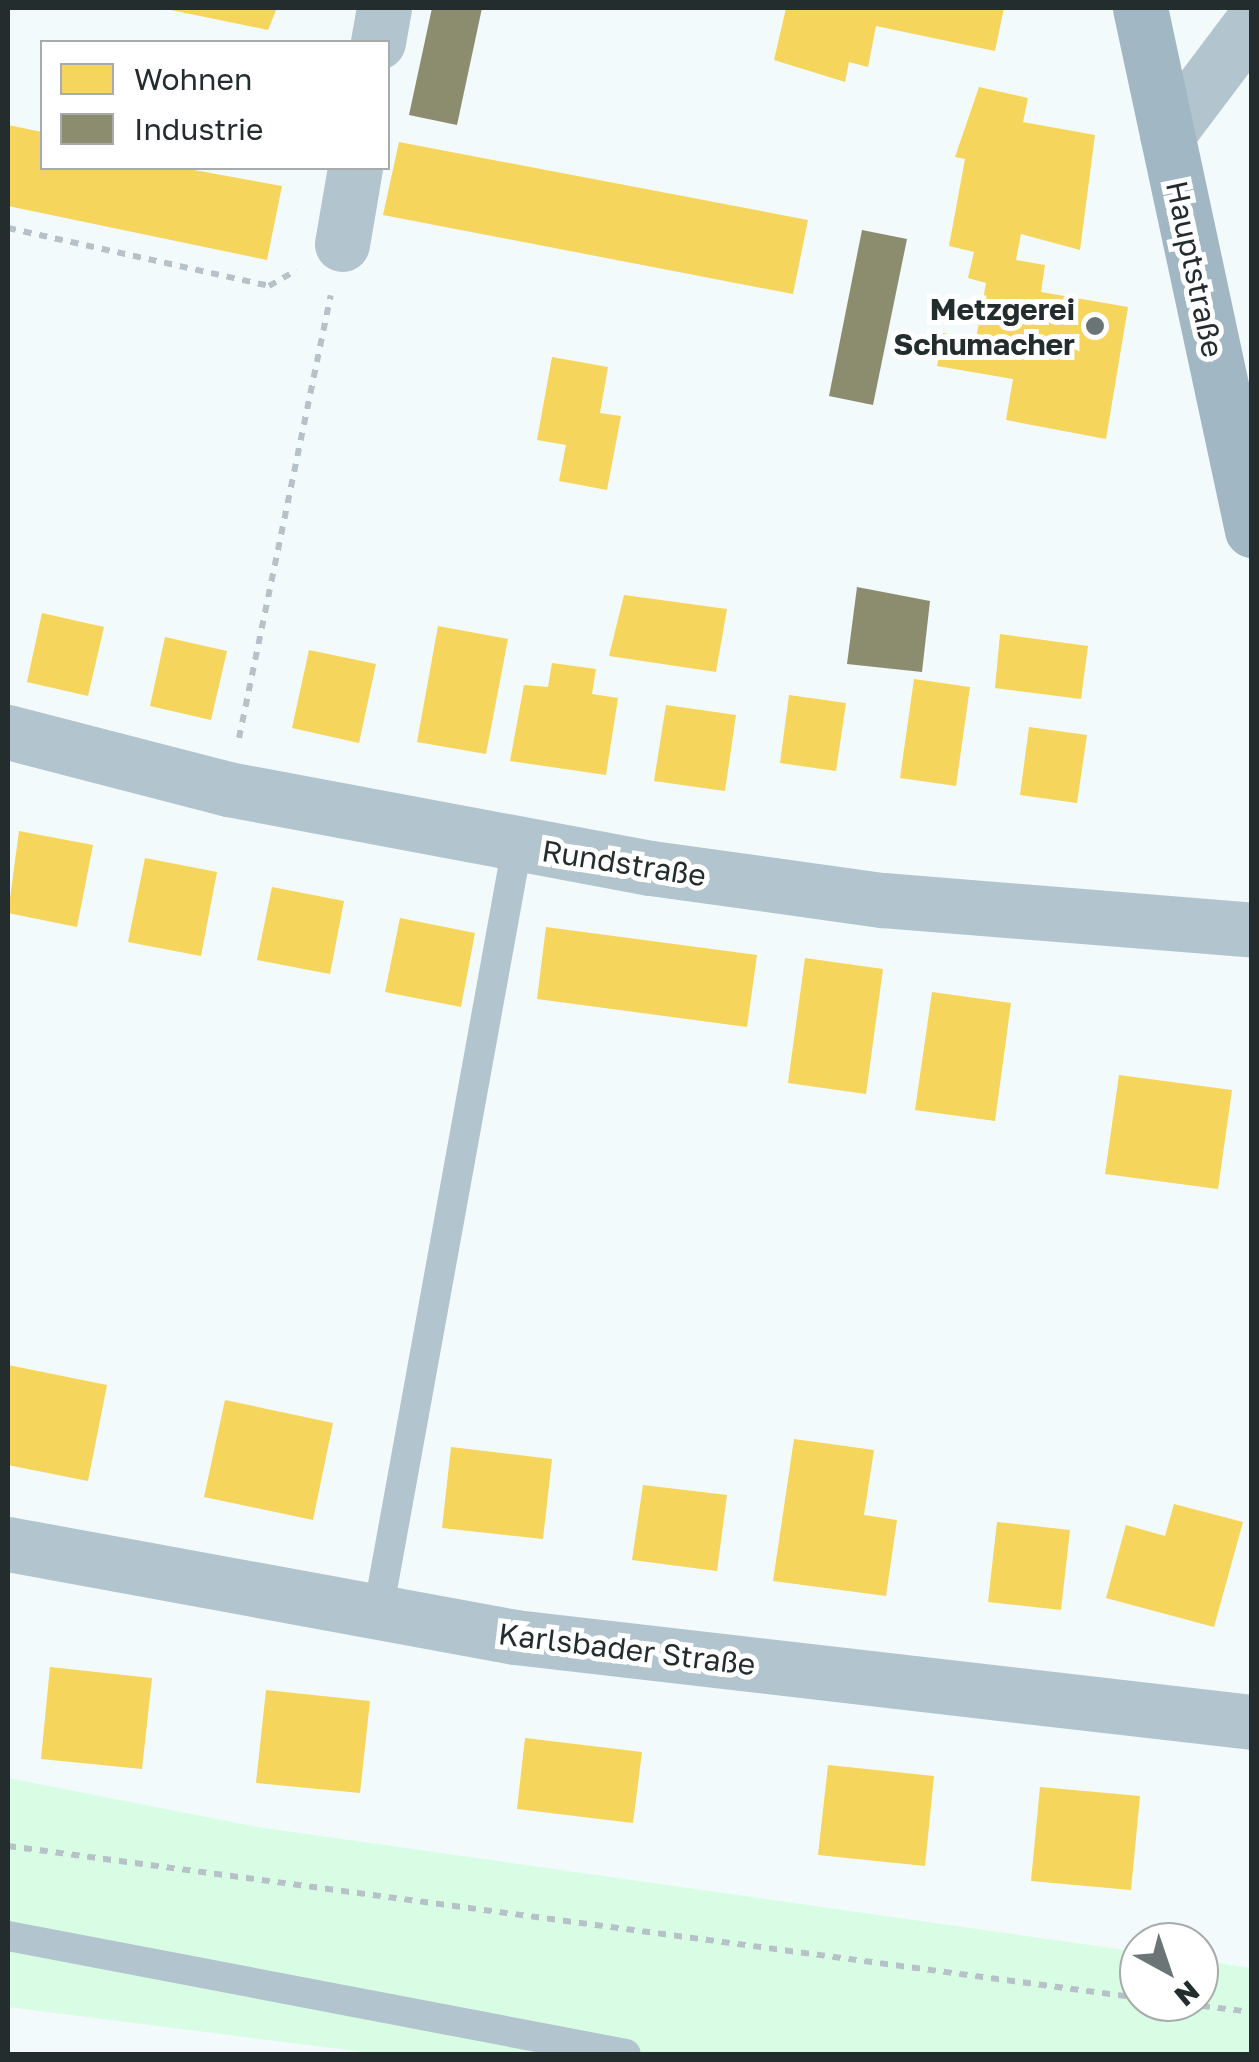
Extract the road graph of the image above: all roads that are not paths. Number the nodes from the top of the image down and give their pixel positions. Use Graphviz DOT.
graph roads {
  1 [pos="384,8"];
  2 [pos="1140,8"];
  3 [pos="1252,22"];
  4 [pos="378,40"];
  5 [pos="1167,135"];
  6 [pos="355,170"];
  7 [pos="342,244"];
  8 [pos="1252,530"];
  9 [pos="8,732"];
  10 [pos="517,846"];
  11 [pos="1252,930"];
  12 [pos="8,1544"];
  13 [pos="378,1612"];
  14 [pos="1252,1722"];
  15 [pos="8,1936"];
  16 [pos="626,2054"];
  1 -- 4 [label="street"];
  2 -- 5 [label="main road, Hauptstraße"];
  3 -- 5 [label="street"];
  5 -- 8 [label="main road, Hauptstraße"];
  6 -- 7 [label="street"];
  9 -- 10 [label="street, Rundstraße"];
  10 -- 11 [label="street, Rundstraße"];
  10 -- 13 [label="lane"];
  12 -- 13 [label="street, Karlsbader Straße"];
  13 -- 14 [label="street, Karlsbader Straße"];
  15 -- 16 [label="lane"];
}
